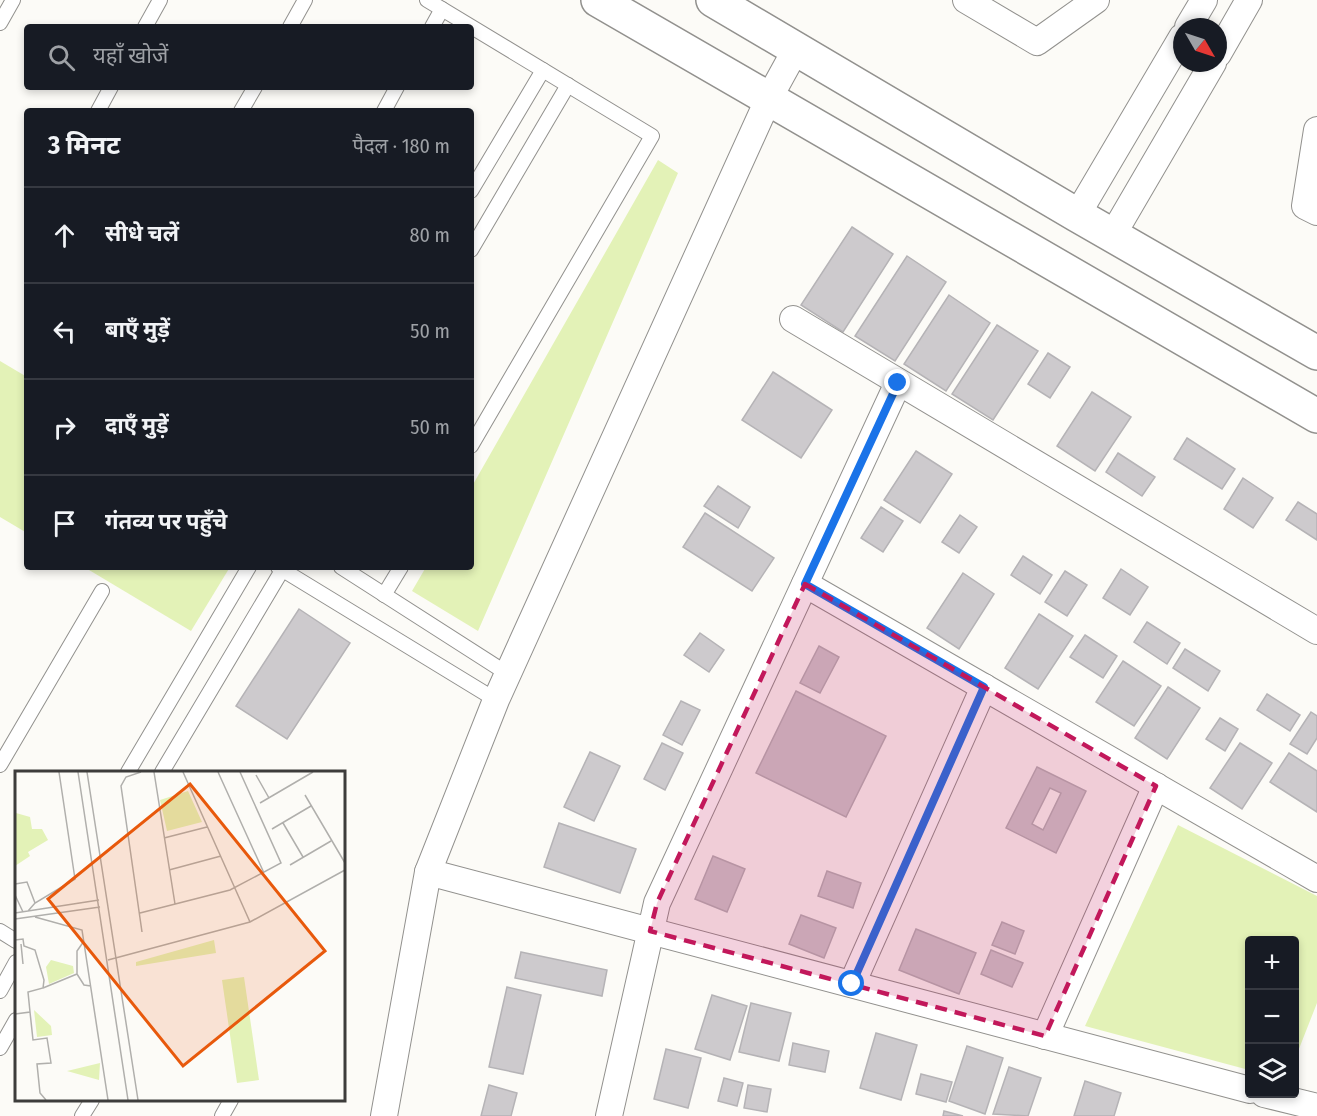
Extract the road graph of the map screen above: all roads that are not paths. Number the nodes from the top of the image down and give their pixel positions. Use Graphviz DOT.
graph roads {
  1 [pos="13,0"];
  2 [pos="160,0"];
  3 [pos="305,0"];
  4 [pos="427,0"];
  5 [pos="598,0"];
  6 [pos="713,0"];
  7 [pos="1096,0"];
  8 [pos="1204,0"];
  9 [pos="1249,0"];
  10 [pos="973,2"];
  11 [pos="442,9"];
  12 [pos="1193,18"];
  13 [pos="0,23"];
  14 [pos="147,24"];
  15 [pos="292,24"];
  16 [pos="434,24"];
  17 [pos="467,24"];
  18 [pos="474,28"];
  19 [pos="1227,38"];
  20 [pos="796,49"];
  21 [pos="1173,52"];
  22 [pos="543,70"];
  23 [pos="1208,72"];
  24 [pos="568,85"];
  25 [pos="109,90"];
  26 [pos="253,90"];
  27 [pos="395,90"];
  28 [pos="768,100"];
  29 [pos="100,108"];
  30 [pos="243,108"];
  31 [pos="386,108"];
  32 [pos="1317,130"];
  33 [pos="474,187"];
  34 [pos="1317,212"];
  35 [pos="1077,215"];
  36 [pos="1112,236"];
  37 [pos="474,245"];
  38 [pos="793,319"];
  39 [pos="1317,353"];
  40 [pos="898,383"];
  41 [pos="1317,416"];
  42 [pos="474,441"];
  43 [pos="247,570"];
  44 [pos="280,570"];
  45 [pos="284,570"];
  46 [pos="346,570"];
  47 [pos="399,570"];
  48 [pos="805,584"];
  49 [pos="102,591"];
  50 [pos="384,595"];
  51 [pos="1317,631"];
  52 [pos="507,674"];
  53 [pos="984,687"];
  54 [pos="496,700"];
  55 [pos="0,765"];
  56 [pos="129,771"];
  57 [pos="163,771"];
  58 [pos="1156,786"];
  59 [pos="428,872"];
  60 [pos="1317,879"];
  61 [pos="0,931"];
  62 [pos="650,931"];
  63 [pos="15,940"];
  64 [pos="15,964"];
  65 [pos="6,984"];
  66 [pos="852,984"];
  67 [pos="15,1022"];
  68 [pos="1045,1036"];
  69 [pos="0,1048"];
  70 [pos="1245,1089"];
  71 [pos="1280,1098"];
  72 [pos="91,1101"];
  73 [pos="230,1101"];
  74 [pos="1317,1107"];
  75 [pos="82,1116"];
  76 [pos="222,1116"];
  77 [pos="384,1116"];
  78 [pos="609,1116"];
  1 -- 13 [label="lane"];
  2 -- 14 [label="lane"];
  3 -- 15 [label="lane"];
  4 -- 11 [label="lane"];
  5 -- 28 [label="street"];
  6 -- 20 [label="street"];
  7 -- 10 [label="street"];
  8 -- 12 [label="street"];
  9 -- 19 [label="street"];
  11 -- 16 [label="lane"];
  11 -- 17 [label="lane"];
  18 -- 22 [label="lane"];
  20 -- 28 [label="street"];
  20 -- 35 [label="street"];
  21 -- 35 [label="street"];
  22 -- 24 [label="lane"];
  22 -- 33 [label="lane"];
  23 -- 36 [label="street"];
  24 -- 37 [label="lane"];
  24 -- 42 [label="lane"];
  25 -- 29 [label="lane"];
  26 -- 30 [label="lane"];
  27 -- 31 [label="lane"];
  28 -- 41 [label="street"];
  28 -- 52 [label="street"];
  32 -- 34 [label="street"];
  35 -- 36 [label="street"];
  36 -- 39 [label="street"];
  38 -- 40 [label="street"];
  40 -- 48 [label="street"];
  40 -- 51 [label="street"];
  43 -- 56 [label="lane"];
  44 -- 57 [label="lane"];
  45 -- 54 [label="lane"];
  46 -- 50 [label="lane"];
  47 -- 50 [label="lane"];
  48 -- 53 [label="street"];
  48 -- 62 [label="street"];
  49 -- 55 [label="lane"];
  50 -- 52 [label="lane"];
  52 -- 54 [label="street"];
  53 -- 58 [label="street"];
  53 -- 66 [label="street"];
  54 -- 59 [label="street"];
  58 -- 60 [label="street"];
  58 -- 68 [label="street"];
  59 -- 62 [label="street"];
  59 -- 77 [label="street"];
  61 -- 63 [label="lane"];
  62 -- 66 [label="street"];
  62 -- 78 [label="street"];
  64 -- 65 [label="lane"];
  66 -- 68 [label="street"];
  67 -- 69 [label="lane"];
  68 -- 70 [label="street"];
  71 -- 74 [label="street"];
  72 -- 75 [label="lane"];
  73 -- 76 [label="lane"];
}
